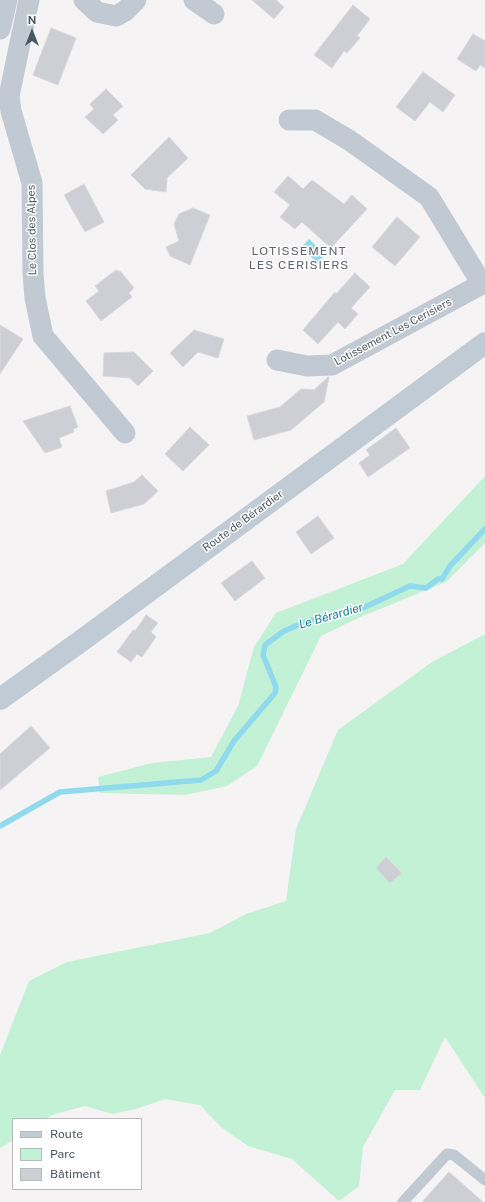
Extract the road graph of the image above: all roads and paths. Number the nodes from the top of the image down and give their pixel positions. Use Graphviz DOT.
graph roads {
  1 [pos="7,0"];
  2 [pos="29,0"];
  3 [pos="84,0"];
  4 [pos="136,0"];
  5 [pos="194,0"];
  6 [pos="214,14"];
  7 [pos="0,29"];
  8 [pos="289,120"];
  9 [pos="484,284"];
  10 [pos="485,343"];
  11 [pos="277,360"];
  12 [pos="125,433"];
  13 [pos="0,699"];
  14 [pos="485,1180"];
  15 [pos="403,1202"];
  1 -- 7 [label="street"];
  2 -- 12 [label="street, Le Clos des Alpes"];
  3 -- 4 [label="street"];
  5 -- 6 [label="street"];
  8 -- 9 [label="street, Lotissement Les Cerisiers"];
  9 -- 11 [label="street, Lotissement Les Cerisiers"];
  10 -- 13 [label="main road, Route de Bérardier"];
  14 -- 15 [label="lane"];
}
